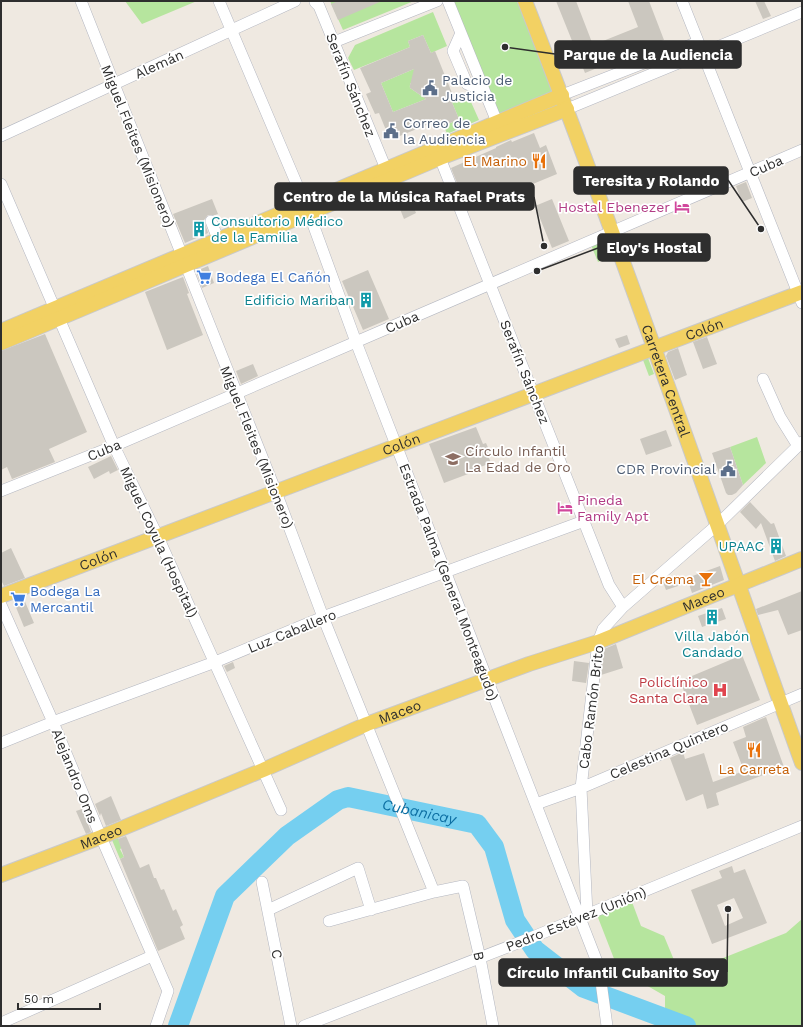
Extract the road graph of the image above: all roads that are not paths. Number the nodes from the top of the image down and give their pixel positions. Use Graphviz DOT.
graph roads {
  1 [pos="219,1"];
  2 [pos="295,1"];
  3 [pos="314,1"];
  4 [pos="437,1"];
  5 [pos="448,1"];
  6 [pos="525,1"];
  7 [pos="682,1"];
  8 [pos="81,2"];
  9 [pos="802,12"];
  10 [pos="232,31"];
  11 [pos="334,42"];
  12 [pos="698,42"];
  13 [pos="703,54"];
  14 [pos="114,84"];
  15 [pos="562,95"];
  16 [pos="567,109"];
  17 [pos="496,122"];
  18 [pos="1,136"];
  19 [pos="802,150"];
  20 [pos="440,158"];
  21 [pos="386,169"];
  22 [pos="750,173"];
  23 [pos="1,184"];
  24 [pos="307,208"];
  25 [pos="211,221"];
  26 [pos="612,232"];
  27 [pos="218,239"];
  28 [pos="184,260"];
  29 [pos="490,284"];
  30 [pos="801,296"];
  31 [pos="57,314"];
  32 [pos="1,331"];
  33 [pos="356,342"];
  34 [pos="1,343"];
  35 [pos="654,349"];
  36 [pos="763,379"];
  37 [pos="236,393"];
  38 [pos="533,394"];
  39 [pos="800,444"];
  40 [pos="114,446"];
  41 [pos="397,446"];
  42 [pos="1,491"];
  43 [pos="276,492"];
  44 [pos="584,521"];
  45 [pos="717,525"];
  46 [pos="158,537"];
  47 [pos="802,559"];
  48 [pos="445,572"];
  49 [pos="738,585"];
  50 [pos="1,596"];
  51 [pos="1,605"];
  52 [pos="623,607"];
  53 [pos="323,617"];
  54 [pos="598,642"];
  55 [pos="215,662"];
  56 [pos="488,680"];
  57 [pos="802,694"];
  58 [pos="780,703"];
  59 [pos="53,722"];
  60 [pos="367,724"];
  61 [pos="1,743"];
  62 [pos="802,763"];
  63 [pos="263,770"];
  64 [pos="581,788"];
  65 [pos="536,804"];
  66 [pos="281,810"];
  67 [pos="802,826"];
  68 [pos="101,837"];
  69 [pos="1,875"];
  70 [pos="262,882"];
  71 [pos="434,892"];
  72 [pos="268,910"];
  73 [pos="371,910"];
  74 [pos="584,916"];
  75 [pos="329,921"];
  76 [pos="152,956"];
  77 [pos="480,958"];
  78 [pos="1,1023"];
  79 [pos="156,1026"];
  80 [pos="291,1026"];
  81 [pos="304,1026"];
  82 [pos="493,1026"];
  83 [pos="607,1026"];
  1 -- 10 [label="street, Estrada Palma (General Monteagudo)"];
  2 -- 10 [label="street, Alemán"];
  3 -- 11 [label="street, Serafín Sánchez"];
  4 -- 11 [label="street"];
  5 -- 17 [label="street"];
  6 -- 15 [label="main road, Carretera Central"];
  7 -- 12 [label="street"];
  8 -- 14 [label="street, Miguel Fleites (Misionero)"];
  9 -- 13 [label="street"];
  10 -- 14 [label="street, Alemán"];
  10 -- 24 [label="street, Estrada Palma (General Monteagudo)"];
  11 -- 21 [label="street, Serafín Sánchez"];
  12 -- 13 [label="street"];
  12 -- 15 [label="street"];
  13 -- 16 [label="street"];
  13 -- 22 [label="street"];
  14 -- 18 [label="street, Alemán"];
  14 -- 28 [label="street, Miguel Fleites (Misionero)"];
  15 -- 16 [label="main road, Carretera Central"];
  15 -- 17 [label="main road"];
  16 -- 20 [label="main road"];
  16 -- 26 [label="main road, Carretera Central"];
  17 -- 21 [label="main road"];
  19 -- 22 [label="street, Cuba"];
  20 -- 24 [label="main road"];
  20 -- 29 [label="street, Serafín Sánchez"];
  21 -- 24 [label="main road"];
  22 -- 26 [label="street, Cuba"];
  22 -- 30 [label="street"];
  23 -- 31 [label="street, Miguel Coyula (Hospital)"];
  24 -- 27 [label="main road"];
  24 -- 28 [label="main road"];
  24 -- 33 [label="street, Estrada Palma (General Monteagudo)"];
  25 -- 27 [label="street"];
  26 -- 29 [label="street, Cuba"];
  26 -- 35 [label="main road, Carretera Central"];
  27 -- 28 [label="main road"];
  28 -- 31 [label="main road"];
  28 -- 37 [label="street, Miguel Fleites (Misionero)"];
  29 -- 33 [label="street, Cuba"];
  29 -- 38 [label="street, Serafín Sánchez"];
  30 -- 35 [label="main road, Colón"];
  31 -- 32 [label="main road"];
  31 -- 34 [label="main road"];
  31 -- 40 [label="street, Miguel Coyula (Hospital)"];
  33 -- 37 [label="street, Cuba"];
  33 -- 41 [label="street, Estrada Palma (General Monteagudo)"];
  35 -- 38 [label="main road, Colón"];
  35 -- 45 [label="main road, Carretera Central"];
  36 -- 39 [label="street"];
  37 -- 40 [label="street, Cuba"];
  37 -- 43 [label="street, Miguel Fleites (Misionero)"];
  38 -- 41 [label="main road, Colón"];
  38 -- 44 [label="street, Serafín Sánchez"];
  39 -- 45 [label="street, Cabo Ramón Brito"];
  40 -- 42 [label="street, Cuba"];
  40 -- 46 [label="street, Miguel Coyula (Hospital)"];
  41 -- 43 [label="main road, Colón"];
  41 -- 48 [label="street, Estrada Palma (General Monteagudo)"];
  43 -- 46 [label="main road, Colón"];
  43 -- 53 [label="street, Miguel Fleites (Misionero)"];
  44 -- 48 [label="street, Luz Caballero"];
  44 -- 52 [label="street, Serafín Sánchez"];
  45 -- 49 [label="main road, Carretera Central"];
  45 -- 52 [label="street, Cabo Ramón Brito"];
  46 -- 50 [label="main road, Colón"];
  46 -- 55 [label="street, Miguel Coyula (Hospital)"];
  47 -- 49 [label="main road, Maceo"];
  48 -- 53 [label="street, Luz Caballero"];
  48 -- 56 [label="street, Estrada Palma (General Monteagudo)"];
  49 -- 54 [label="main road, Maceo"];
  49 -- 58 [label="main road, Carretera Central"];
  51 -- 59 [label="street, Alejandro Oms"];
  52 -- 54 [label="street, Cabo Ramón Brito"];
  53 -- 55 [label="street, Luz Caballero"];
  53 -- 60 [label="street, Miguel Fleites (Misionero)"];
  54 -- 56 [label="main road, Maceo"];
  54 -- 64 [label="street, Cabo Ramón Brito"];
  55 -- 59 [label="street, Luz Caballero"];
  55 -- 63 [label="street, Miguel Coyula (Hospital)"];
  56 -- 60 [label="main road, Maceo"];
  56 -- 65 [label="street, Estrada Palma (General Monteagudo)"];
  57 -- 58 [label="street, Celestina Quintero"];
  58 -- 62 [label="main road, Carretera Central"];
  58 -- 64 [label="street, Celestina Quintero"];
  59 -- 61 [label="street, Luz Caballero"];
  59 -- 68 [label="street, Alejandro Oms"];
  60 -- 63 [label="main road, Maceo"];
  60 -- 71 [label="street, Miguel Fleites (Misionero)"];
  63 -- 66 [label="street, Miguel Coyula (Hospital)"];
  63 -- 68 [label="main road, Maceo"];
  64 -- 65 [label="street, Celestina Quintero"];
  64 -- 74 [label="street, Cabo Ramón Brito"];
  65 -- 74 [label="street, Estrada Palma (General Monteagudo)"];
  67 -- 74 [label="street, Pedro Estévez (Unión)"];
  68 -- 69 [label="main road, Maceo"];
  68 -- 76 [label="street, Alejandro Oms"];
  70 -- 72 [label="street, C"];
  71 -- 73 [label="street"];
  71 -- 77 [label="street, B"];
  72 -- 73 [label="street"];
  72 -- 80 [label="street, C"];
  73 -- 75 [label="street"];
  74 -- 77 [label="street, Pedro Estévez (Unión)"];
  74 -- 83 [label="street, Estrada Palma (General Monteagudo)"];
  76 -- 78 [label="street"];
  76 -- 79 [label="street, Alejandro Oms"];
  77 -- 81 [label="street, Pedro Estévez (Unión)"];
  77 -- 82 [label="street, B"];
}
